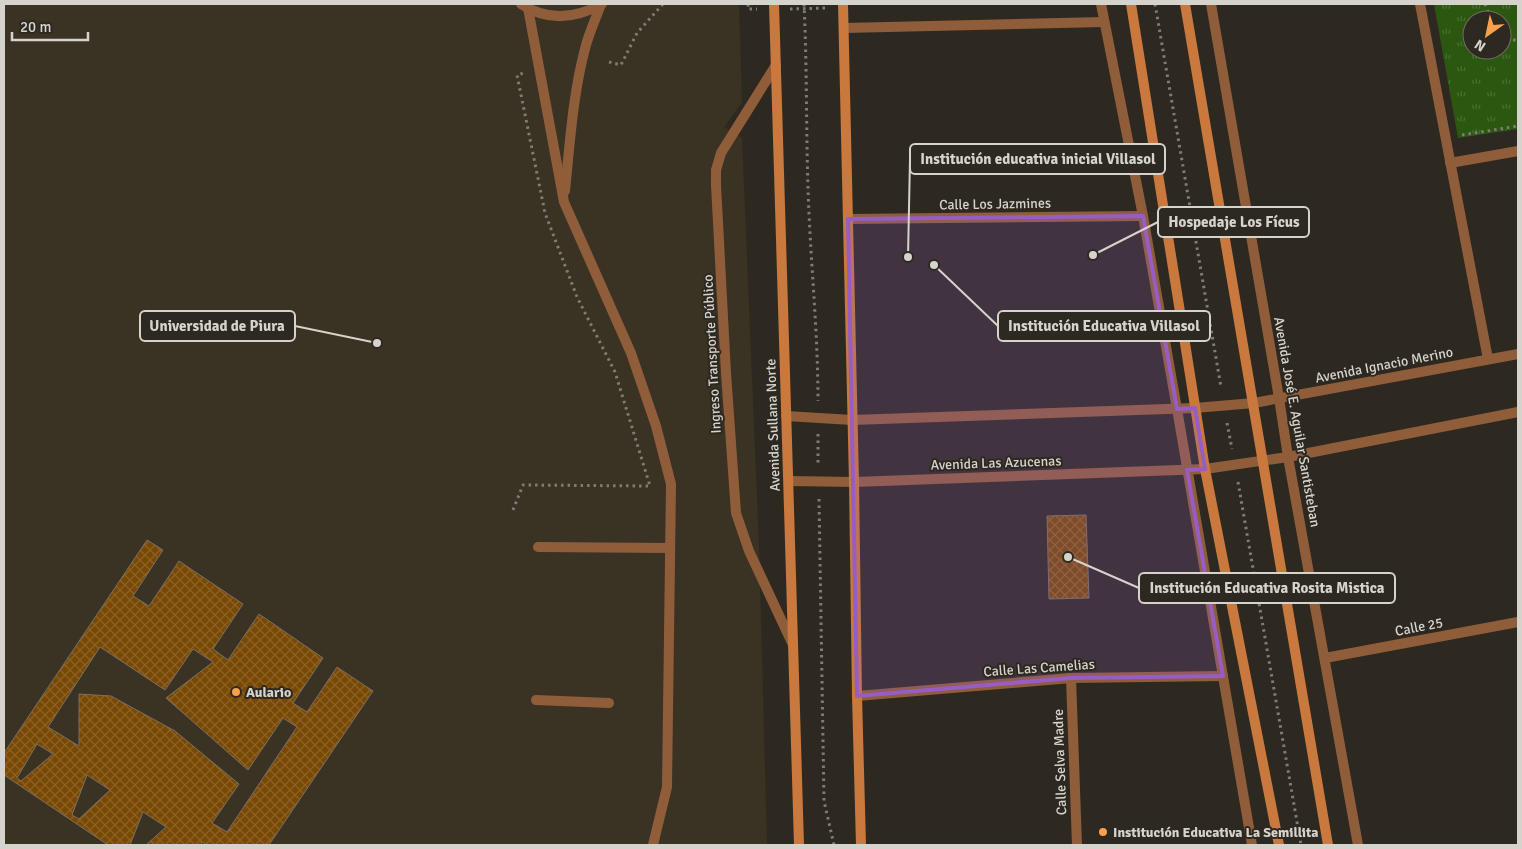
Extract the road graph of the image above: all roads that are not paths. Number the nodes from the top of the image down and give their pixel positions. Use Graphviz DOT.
graph roads {
  1 [pos="601,4"];
  2 [pos="1101,4"];
  3 [pos="1131,4"];
  4 [pos="1185,4"];
  5 [pos="1211,4"];
  6 [pos="1420,4"];
  7 [pos="524,6"];
  8 [pos="774,6"];
  9 [pos="843,6"];
  10 [pos="1104,22"];
  11 [pos="844,28"];
  12 [pos="776,65"];
  13 [pos="1518,151"];
  14 [pos="1450,164"];
  15 [pos="564,202"];
  16 [pos="1142,216"];
  17 [pos="848,219"];
  18 [pos="1518,354"];
  19 [pos="1488,360"];
  20 [pos="1279,398"];
  21 [pos="1254,403"];
  22 [pos="1195,408"];
  23 [pos="1177,409"];
  24 [pos="1518,412"];
  25 [pos="786,416"];
  26 [pos="852,420"];
  27 [pos="1288,457"];
  28 [pos="1263,461"];
  29 [pos="1205,469"];
  30 [pos="1187,470"];
  31 [pos="789,481"];
  32 [pos="854,482"];
  33 [pos="538,547"];
  34 [pos="670,548"];
  35 [pos="1518,622"];
  36 [pos="794,645"];
  37 [pos="1325,658"];
  38 [pos="1223,676"];
  39 [pos="1072,678"];
  40 [pos="857,696"];
  41 [pos="536,700"];
  42 [pos="609,703"];
  43 [pos="653,845"];
  44 [pos="799,845"];
  45 [pos="861,845"];
  46 [pos="1077,845"];
  47 [pos="1252,845"];
  48 [pos="1279,845"];
  49 [pos="1328,845"];
  50 [pos="1358,845"];
  1 -- 7 [label="street"];
  1 -- 15 [label="street"];
  2 -- 10 [label="street"];
  3 -- 22 [label="main road"];
  4 -- 21 [label="main road"];
  5 -- 20 [label="street, Avenida José E. Aguilar Santisteban"];
  6 -- 14 [label="street"];
  7 -- 15 [label="street"];
  8 -- 12 [label="main road, Avenida Sullana Norte"];
  9 -- 11 [label="main road"];
  10 -- 11 [label="street"];
  10 -- 16 [label="street"];
  11 -- 17 [label="main road"];
  12 -- 25 [label="main road, Avenida Sullana Norte"];
  12 -- 36 [label="street, Ingreso Transporte Público"];
  13 -- 14 [label="street"];
  14 -- 19 [label="street"];
  15 -- 34 [label="street"];
  16 -- 17 [label="street, Calle Los Jazmines"];
  16 -- 23 [label="street"];
  17 -- 26 [label="main road"];
  18 -- 19 [label="street, Avenida Ignacio Merino"];
  19 -- 20 [label="street, Avenida Ignacio Merino"];
  20 -- 21 [label="street, Avenida Ignacio Merino"];
  20 -- 27 [label="street, Avenida José E. Aguilar Santisteban"];
  21 -- 22 [label="street, Avenida Ignacio Merino"];
  21 -- 28 [label="main road"];
  22 -- 23 [label="street"];
  22 -- 29 [label="main road"];
  23 -- 26 [label="street"];
  23 -- 30 [label="street"];
  24 -- 27 [label="street"];
  25 -- 26 [label="street"];
  25 -- 31 [label="main road, Avenida Sullana Norte"];
  26 -- 32 [label="main road"];
  27 -- 28 [label="street"];
  27 -- 37 [label="street, Avenida José E. Aguilar Santisteban"];
  28 -- 29 [label="street"];
  28 -- 49 [label="main road"];
  29 -- 30 [label="street, Avenida Las Azucenas"];
  29 -- 48 [label="main road"];
  30 -- 32 [label="street, Avenida Las Azucenas"];
  30 -- 38 [label="street"];
  31 -- 32 [label="street, Avenida Las Azucenas"];
  31 -- 36 [label="main road, Avenida Sullana Norte"];
  32 -- 40 [label="main road"];
  33 -- 34 [label="street"];
  34 -- 43 [label="street"];
  35 -- 37 [label="street, Calle 25"];
  36 -- 44 [label="main road, Avenida Sullana Norte"];
  37 -- 50 [label="street, Avenida José E. Aguilar Santisteban"];
  38 -- 39 [label="street, Calle Las Camelias"];
  38 -- 47 [label="street"];
  39 -- 40 [label="street, Calle Las Camelias"];
  39 -- 46 [label="street, Calle Selva Madre"];
  40 -- 45 [label="main road"];
  41 -- 42 [label="street"];
}
